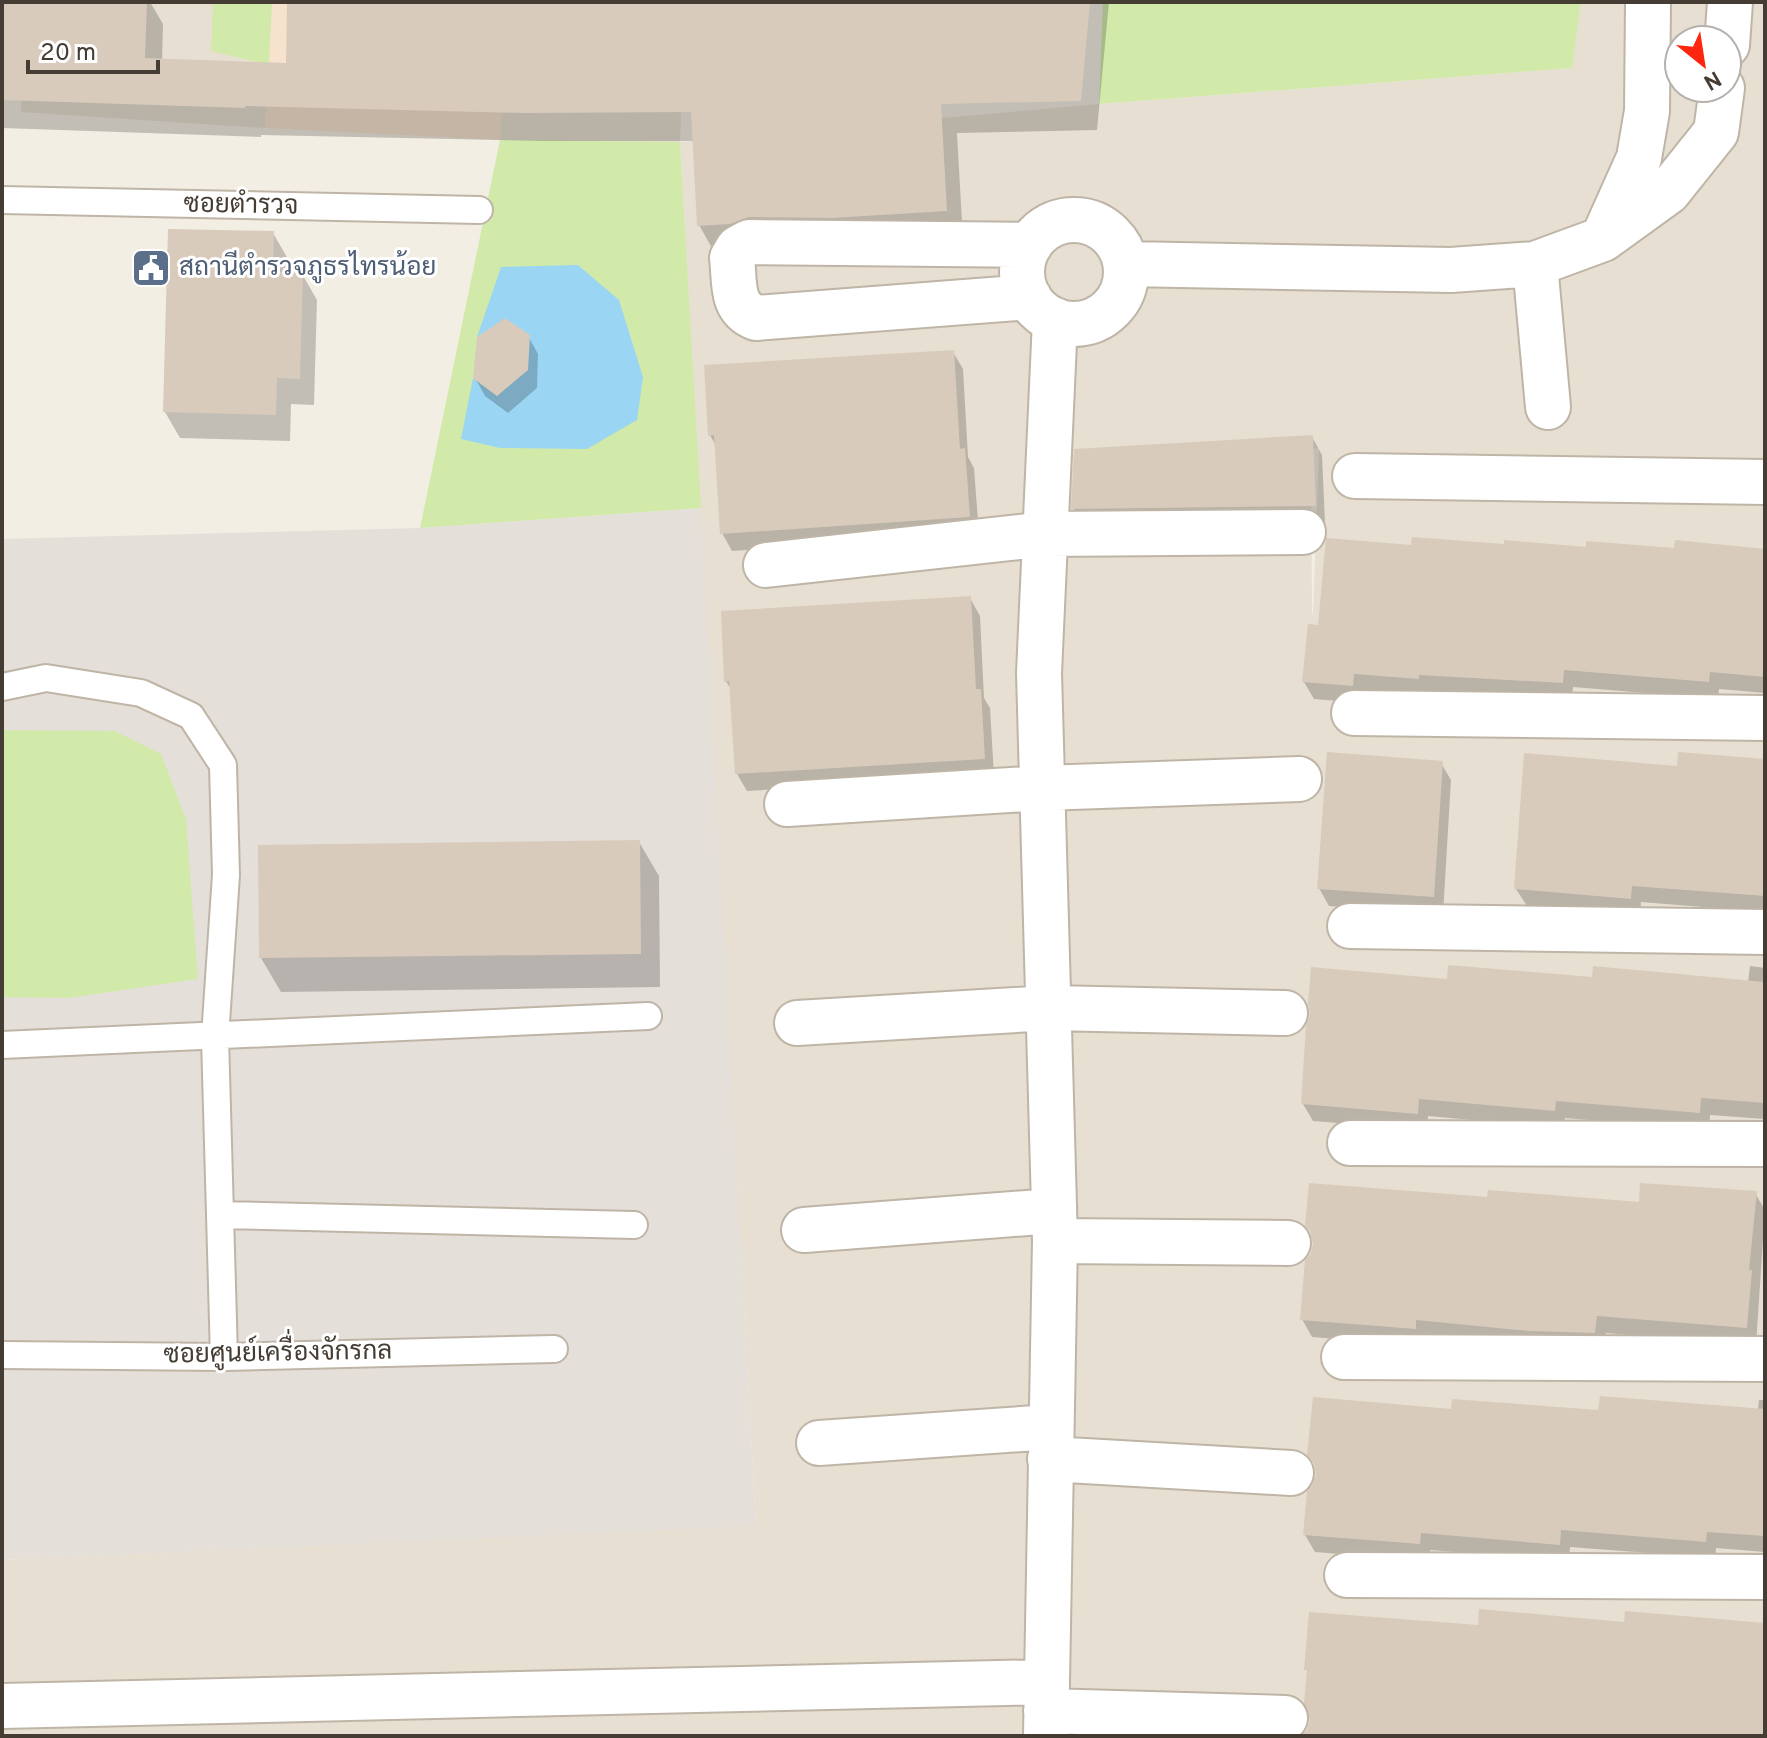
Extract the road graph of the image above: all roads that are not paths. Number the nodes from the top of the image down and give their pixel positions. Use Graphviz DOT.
graph roads {
  1 [pos="1648,2"];
  2 [pos="1730,2"];
  3 [pos="1728,24"];
  4 [pos="1720,104"];
  5 [pos="2,200"];
  6 [pos="479,210"];
  7 [pos="1603,239"];
  8 [pos="1030,245"];
  9 [pos="1126,264"];
  10 [pos="1535,264"];
  11 [pos="1042,309"];
  12 [pos="1548,407"];
  13 [pos="1355,476"];
  14 [pos="1765,482"];
  15 [pos="1303,532"];
  16 [pos="1047,534"];
  17 [pos="766,565"];
  18 [pos="2,687"];
  19 [pos="1354,713"];
  20 [pos="1765,718"];
  21 [pos="1299,779"];
  22 [pos="1043,788"];
  23 [pos="787,804"];
  24 [pos="1350,926"];
  25 [pos="1765,932"];
  26 [pos="1050,1008"];
  27 [pos="1285,1013"];
  28 [pos="648,1016"];
  29 [pos="797,1023"];
  30 [pos="215,1037"];
  31 [pos="2,1045"];
  32 [pos="1350,1143"];
  33 [pos="1765,1144"];
  34 [pos="220,1215"];
  35 [pos="634,1225"];
  36 [pos="1054,1226"];
  37 [pos="804,1230"];
  38 [pos="1288,1243"];
  39 [pos="554,1349"];
  40 [pos="2,1355"];
  41 [pos="224,1357"];
  42 [pos="1344,1357"];
  43 [pos="1765,1359"];
  44 [pos="819,1443"];
  45 [pos="1051,1443"];
  46 [pos="1291,1473"];
  47 [pos="1347,1575"];
  48 [pos="1765,1577"];
  49 [pos="2,1706"];
  50 [pos="1046,1710"];
  51 [pos="1285,1718"];
  1 -- 7 [label="street"];
  2 -- 3 [label="street"];
  4 -- 7 [label="street"];
  5 -- 6 [label="lane, ซอยตำรวจ"];
  7 -- 10 [label="street"];
  8 -- 9 [label="street"];
  8 -- 11 [label="street"];
  8 -- 11 [label="street"];
  9 -- 10 [label="street"];
  9 -- 11 [label="street"];
  10 -- 12 [label="street"];
  11 -- 16 [label="street"];
  13 -- 14 [label="street"];
  15 -- 16 [label="street"];
  16 -- 17 [label="street"];
  16 -- 22 [label="street"];
  18 -- 30 [label="lane"];
  19 -- 20 [label="street"];
  21 -- 22 [label="street"];
  22 -- 23 [label="street"];
  22 -- 26 [label="street"];
  24 -- 25 [label="street"];
  26 -- 27 [label="street"];
  26 -- 29 [label="street"];
  26 -- 36 [label="street"];
  28 -- 30 [label="lane"];
  30 -- 31 [label="lane"];
  30 -- 34 [label="lane"];
  32 -- 33 [label="street"];
  34 -- 35 [label="lane"];
  34 -- 41 [label="lane"];
  36 -- 37 [label="street"];
  36 -- 38 [label="street"];
  36 -- 45 [label="street"];
  39 -- 41 [label="lane, ซอยศูนย์เครื่องจักรกล"];
  40 -- 41 [label="lane, ซอยศูนย์เครื่องจักรกล"];
  42 -- 43 [label="street"];
  44 -- 45 [label="street"];
  45 -- 46 [label="street"];
  45 -- 50 [label="street"];
  47 -- 48 [label="street"];
  49 -- 50 [label="street"];
  50 -- 51 [label="street"];
}
